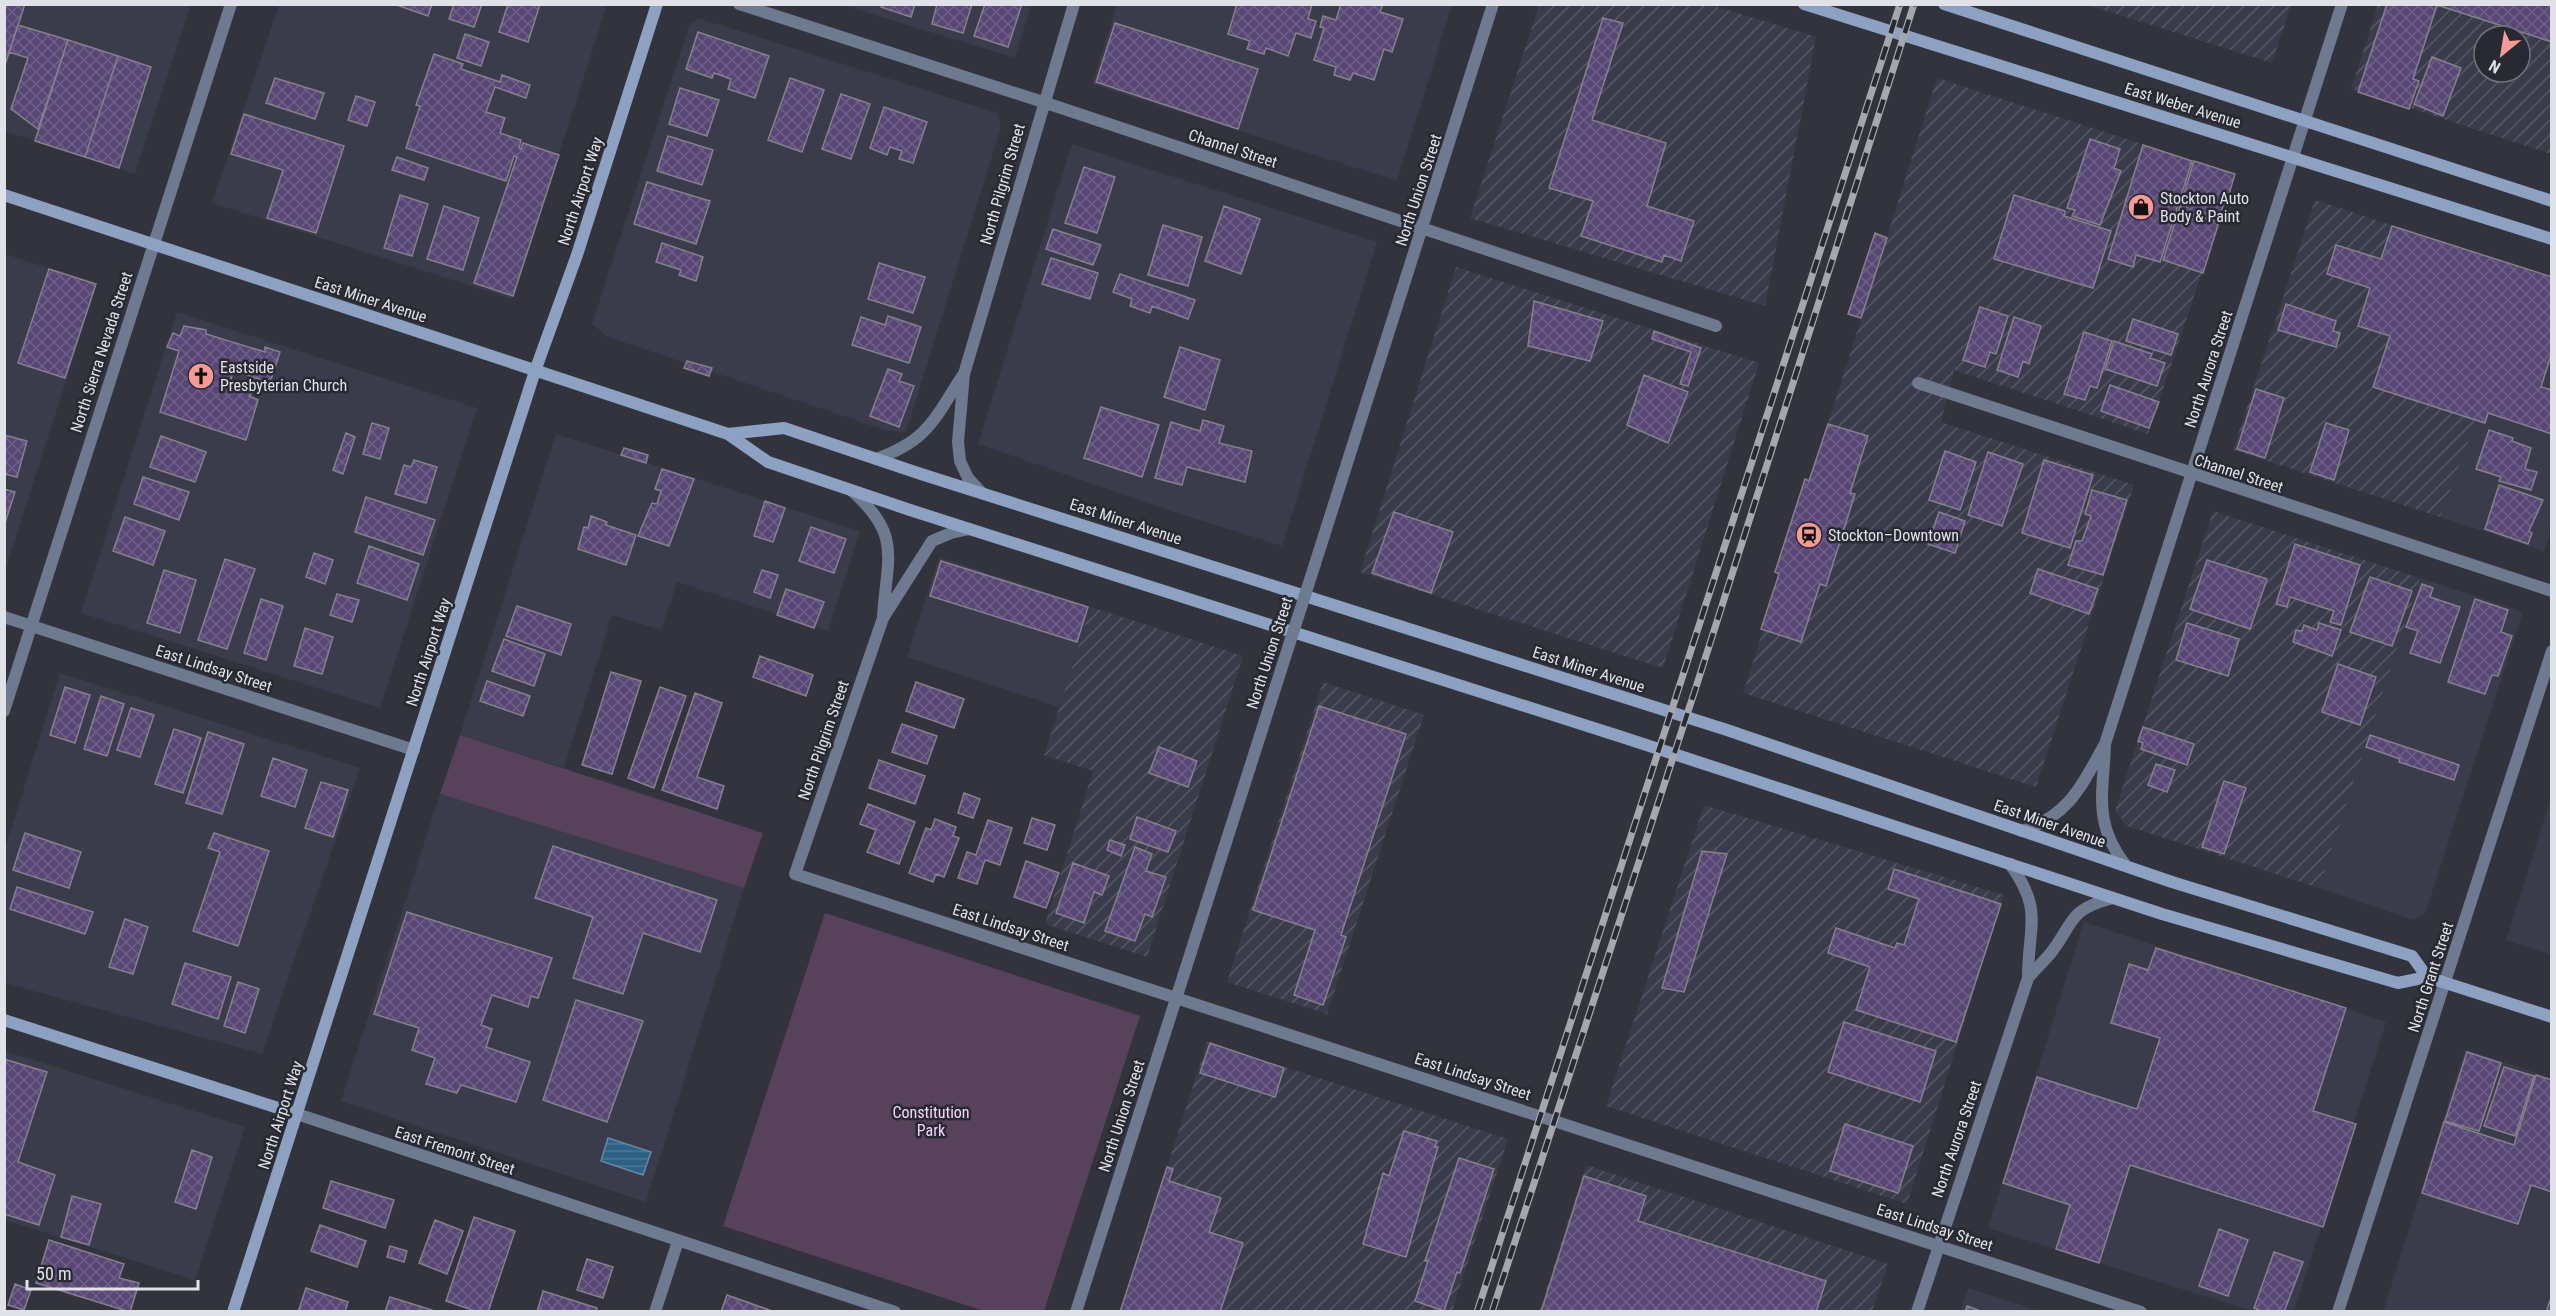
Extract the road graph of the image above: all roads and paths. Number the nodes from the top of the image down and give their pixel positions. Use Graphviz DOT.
graph roads {
  1 [pos="231,4"];
  2 [pos="657,4"];
  3 [pos="739,4"];
  4 [pos="1074,4"];
  5 [pos="1493,4"];
  6 [pos="1803,4"];
  7 [pos="1944,4"];
  8 [pos="2342,4"];
  9 [pos="1043,102"];
  10 [pos="2305,122"];
  11 [pos="2294,156"];
  12 [pos="4,195"];
  13 [pos="2552,201"];
  14 [pos="1424,228"];
  15 [pos="2552,239"];
  16 [pos="153,244"];
  17 [pos="1716,326"];
  18 [pos="535,371"];
  19 [pos="964,374"];
  20 [pos="1918,383"];
  21 [pos="728,434"];
  22 [pos="876,459"];
  23 [pos="2191,475"];
  24 [pos="852,491"];
  25 [pos="982,493"];
  26 [pos="969,529"];
  27 [pos="2552,591"];
  28 [pos="4,617"];
  29 [pos="883,618"];
  30 [pos="33,626"];
  31 [pos="2552,651"];
  32 [pos="4,711"];
  33 [pos="2105,744"];
  34 [pos="414,750"];
  35 [pos="2022,831"];
  36 [pos="2010,864"];
  37 [pos="2126,866"];
  38 [pos="795,874"];
  39 [pos="2114,898"];
  40 [pos="2427,977"];
  41 [pos="2028,978"];
  42 [pos="2445,983"];
  43 [pos="1176,998"];
  44 [pos="2552,1017"];
  45 [pos="4,1020"];
  46 [pos="297,1114"];
  47 [pos="678,1241"];
  48 [pos="1938,1246"];
  49 [pos="233,1311"];
  50 [pos="656,1311"];
  51 [pos="895,1311"];
  52 [pos="1076,1311"];
  53 [pos="1917,1311"];
  54 [pos="2141,1311"];
  55 [pos="2338,1311"];
  1 -- 16 [label="street, North Sierra Nevada Street"];
  2 -- 18 [label="main road, North Airport Way"];
  3 -- 9 [label="street, Channel Street"];
  4 -- 9 [label="street, North Pilgrim Street"];
  5 -- 14 [label="street, North Union Street"];
  6 -- 11 [label="main road, East Weber Avenue"];
  7 -- 10 [label="main road, East Weber Avenue"];
  8 -- 10 [label="street, North Aurora Street"];
  9 -- 14 [label="street, Channel Street"];
  9 -- 19 [label="street, North Pilgrim Street"];
  10 -- 11 [label="street, North Aurora Street"];
  10 -- 13 [label="main road, East Weber Avenue"];
  11 -- 15 [label="main road, East Weber Avenue"];
  11 -- 23 [label="street, North Aurora Street"];
  12 -- 16 [label="main road, East Miner Avenue"];
  14 -- 17 [label="street, Channel Street"];
  14 -- 43 [label="street, North Union Street, bridge"];
  16 -- 18 [label="main road, East Miner Avenue"];
  16 -- 30 [label="street, North Sierra Nevada Street"];
  18 -- 21 [label="main road, East Miner Avenue"];
  18 -- 34 [label="main road, North Airport Way"];
  19 -- 22 [label="street, North Pilgrim Street"];
  19 -- 25 [label="street, North Pilgrim Street"];
  20 -- 23 [label="street, Channel Street"];
  21 -- 22 [label="main road, East Miner Avenue"];
  21 -- 24 [label="main road, East Miner Avenue"];
  22 -- 25 [label="main road, East Miner Avenue"];
  23 -- 27 [label="street, Channel Street"];
  23 -- 33 [label="street, North Aurora Street"];
  24 -- 26 [label="main road, East Miner Avenue"];
  24 -- 29 [label="street, North Pilgrim Street"];
  25 -- 35 [label="main road, East Miner Avenue"];
  26 -- 29 [label="street, North Pilgrim Street"];
  26 -- 36 [label="main road, East Miner Avenue"];
  28 -- 30 [label="street, East Lindsay Street"];
  29 -- 38 [label="street, North Pilgrim Street"];
  30 -- 32 [label="street, North Sierra Nevada Street"];
  30 -- 34 [label="street, East Lindsay Street"];
  31 -- 42 [label="street, North Grant Street"];
  33 -- 35 [label="street, North Aurora Street"];
  33 -- 37 [label="street, North Aurora Street"];
  34 -- 46 [label="main road, North Airport Way"];
  35 -- 37 [label="main road, East Miner Avenue"];
  36 -- 39 [label="main road, East Miner Avenue"];
  36 -- 41 [label="street, North Aurora Street"];
  37 -- 40 [label="main road, East Miner Avenue"];
  38 -- 43 [label="street, East Lindsay Street"];
  39 -- 40 [label="main road, East Miner Avenue"];
  39 -- 41 [label="street, North Aurora Street"];
  40 -- 42 [label="main road, East Miner Avenue"];
  41 -- 48 [label="street, North Aurora Street"];
  42 -- 44 [label="main road, East Miner Avenue"];
  42 -- 55 [label="street, North Grant Street"];
  43 -- 48 [label="street, East Lindsay Street"];
  43 -- 52 [label="street, North Union Street"];
  45 -- 46 [label="main road, East Fremont Street"];
  46 -- 47 [label="street, East Fremont Street"];
  46 -- 49 [label="main road, North Airport Way"];
  47 -- 50 [label="street"];
  47 -- 51 [label="street, East Fremont Street"];
  48 -- 53 [label="street, North Aurora Street"];
  48 -- 54 [label="street, East Lindsay Street"];
}
